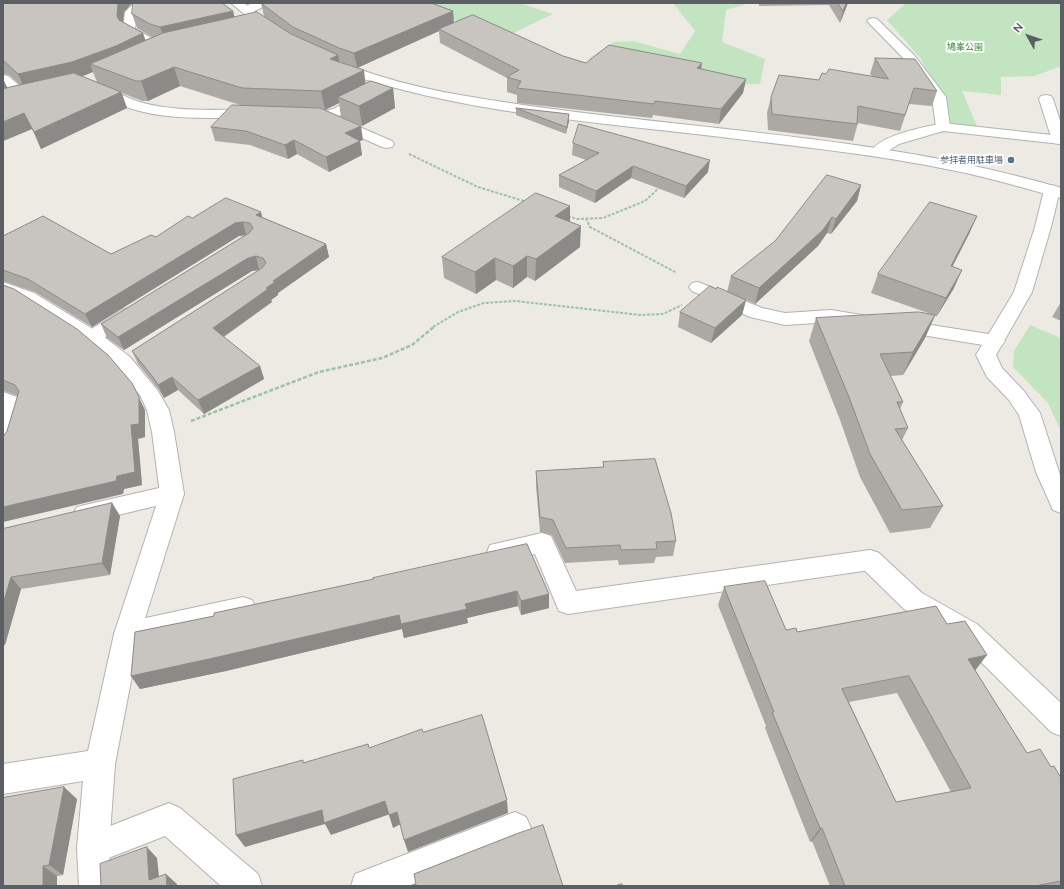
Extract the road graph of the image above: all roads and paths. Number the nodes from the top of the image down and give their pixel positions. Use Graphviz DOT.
graph roads {
  1 [pos="140,3"];
  2 [pos="261,3"];
  3 [pos="242,6"];
  4 [pos="873,21"];
  5 [pos="264,25"];
  6 [pos="250,28"];
  7 [pos="284,40"];
  8 [pos="150,54"];
  9 [pos="327,62"];
  10 [pos="3,79"];
  11 [pos="88,80"];
  12 [pos="389,84"];
  13 [pos="22,96"];
  14 [pos="1046,99"];
  15 [pos="270,114"];
  16 [pos="293,115"];
  17 [pos="326,116"];
  18 [pos="943,127"];
  19 [pos="1060,140"];
  20 [pos="387,144"];
  21 [pos="878,152"];
  22 [pos="665,182"];
  23 [pos="1056,192"];
  24 [pos="530,204"];
  25 [pos="565,215"];
  26 [pos="586,218"];
  27 [pos="3,287"];
  28 [pos="698,287"];
  29 [pos="146,304"];
  30 [pos="92,337"];
  31 [pos="995,341"];
  32 [pos="3,399"];
  33 [pos="163,432"];
  34 [pos="3,444"];
  35 [pos="172,494"];
  36 [pos="1061,504"];
  37 [pos="64,519"];
  38 [pos="480,556"];
  39 [pos="265,603"];
  40 [pos="127,634"];
  41 [pos="1061,722"];
  42 [pos="100,764"];
  43 [pos="3,779"];
  44 [pos="515,828"];
  45 [pos="93,848"];
  46 [pos="95,886"];
  47 [pos="246,886"];
  48 [pos="367,886"];
  1 -- 8 [label="street"];
  2 -- 3 [label="street"];
  3 -- 5 [label="street"];
  4 -- 18 [label="street"];
  5 -- 6 [label="street"];
  5 -- 7 [label="street"];
  9 -- 12 [label="street"];
  10 -- 13 [label="street"];
  11 -- 15 [label="street"];
  12 -- 17 [label="street"];
  12 -- 21 [label="street"];
  14 -- 19 [label="street"];
  16 -- 17 [label="street"];
  17 -- 20 [label="street"];
  18 -- 19 [label="street"];
  18 -- 21 [label="street"];
  20 -- 24 [label="path"];
  21 -- 23 [label="street"];
  22 -- 26 [label="path"];
  23 -- 31 [label="street"];
  25 -- 26 [label="path"];
  26 -- 28 [label="path"];
  27 -- 30 [label="street"];
  28 -- 31 [label="street"];
  28 -- 33 [label="path"];
  29 -- 30 [label="street"];
  30 -- 33 [label="street"];
  31 -- 36 [label="street"];
  32 -- 34 [label="street"];
  33 -- 35 [label="street"];
  35 -- 37 [label="street"];
  35 -- 40 [label="street"];
  38 -- 41 [label="street"];
  39 -- 40 [label="street"];
  40 -- 42 [label="street"];
  42 -- 43 [label="street"];
  42 -- 45 [label="street"];
  44 -- 48 [label="street"];
  45 -- 46 [label="street"];
  45 -- 47 [label="street"];
}
